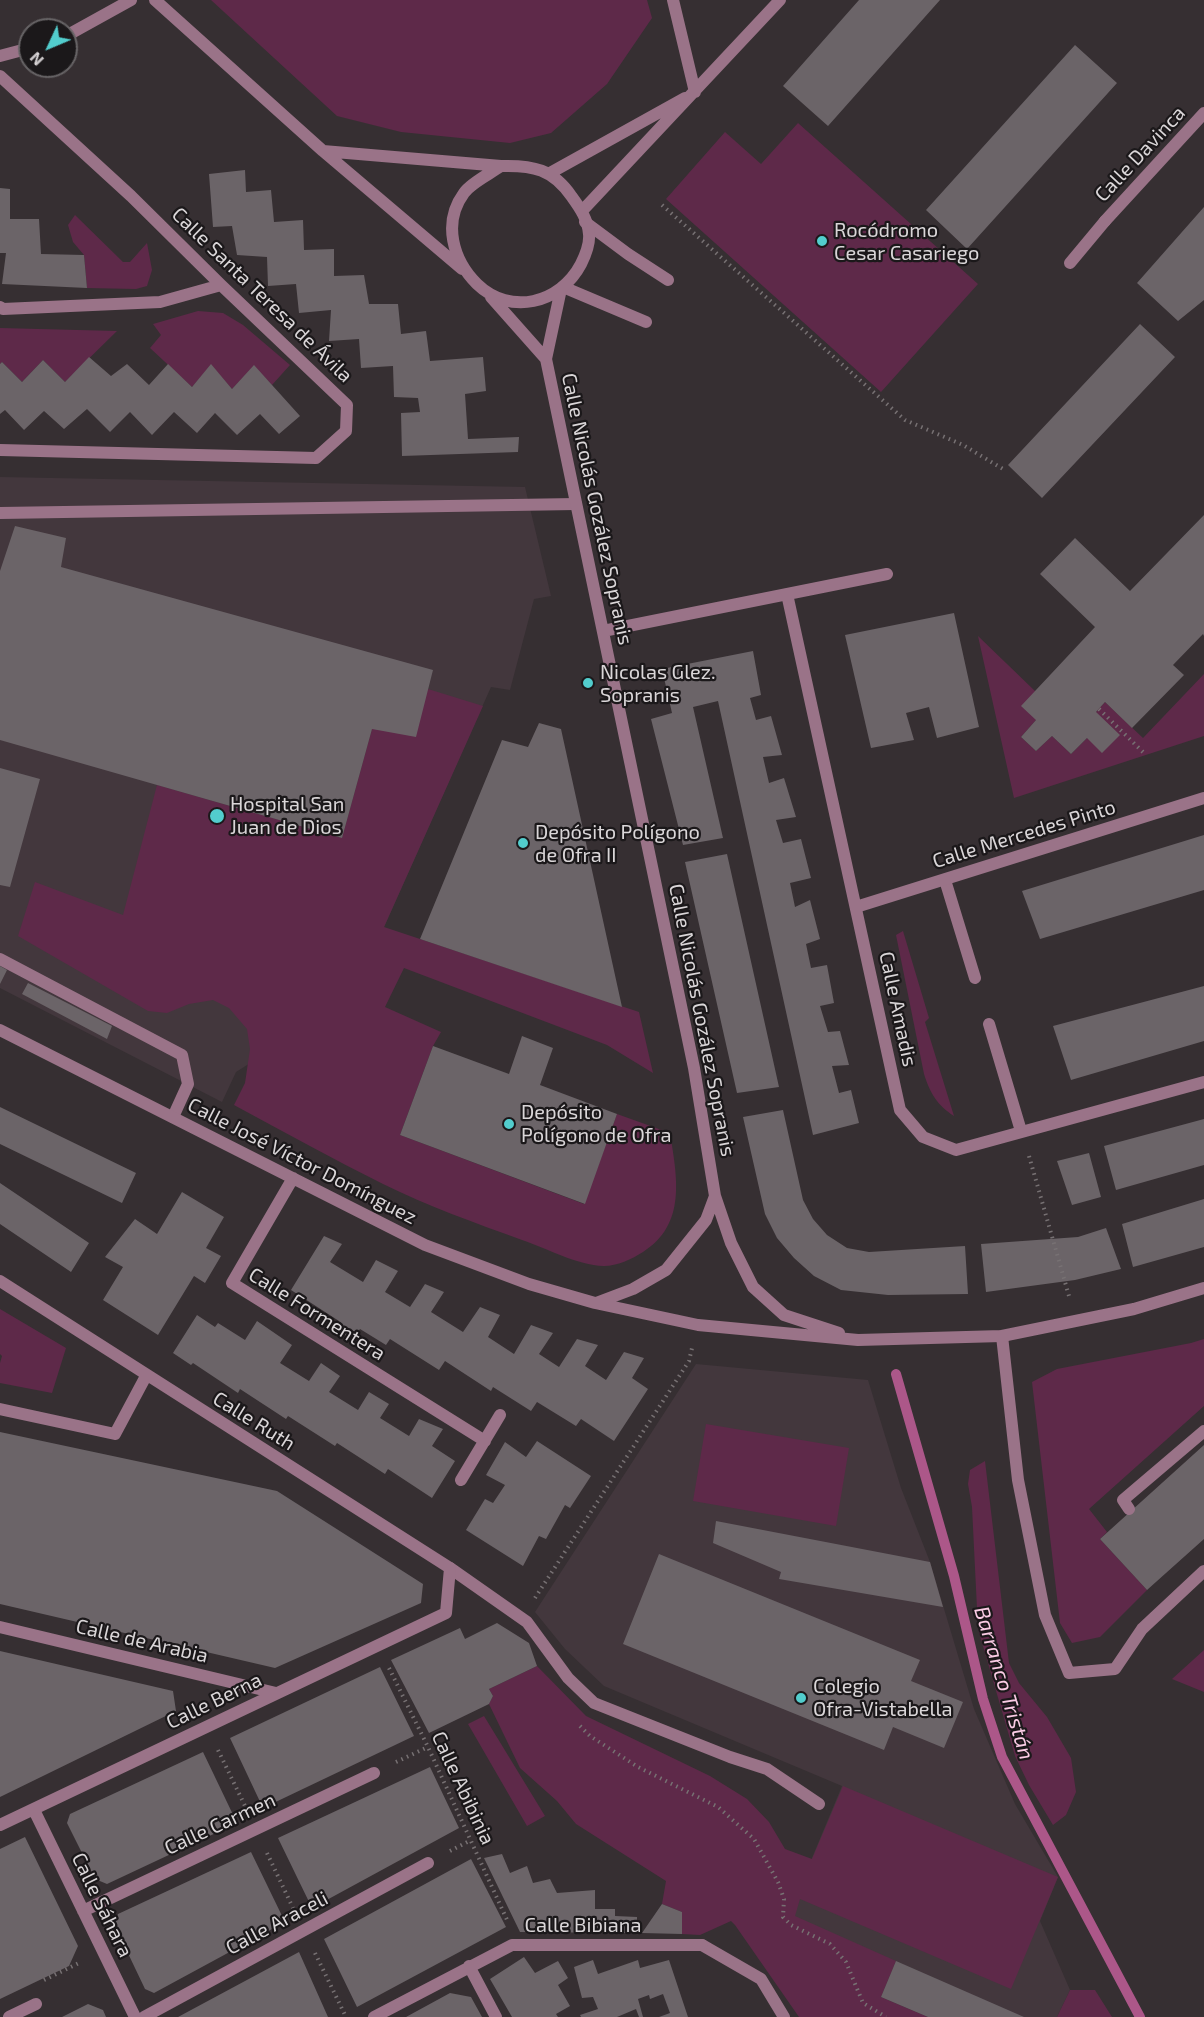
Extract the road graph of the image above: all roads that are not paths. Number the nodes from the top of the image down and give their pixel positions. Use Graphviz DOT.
graph roads {
  1 [pos="131,0"];
  2 [pos="155,0"];
  3 [pos="673,0"];
  4 [pos="780,0"];
  5 [pos="78,29"];
  6 [pos="18,51"];
  7 [pos="0,56"];
  8 [pos="0,76"];
  9 [pos="695,92"];
  10 [pos="1204,113"];
  11 [pos="323,150"];
  12 [pos="501,166"];
  13 [pos="550,172"];
  14 [pos="584,217"];
  15 [pos="1070,262"];
  16 [pos="468,274"];
  17 [pos="668,279"];
  18 [pos="221,285"];
  19 [pos="562,288"];
  20 [pos="484,290"];
  21 [pos="0,307"];
  22 [pos="646,322"];
  23 [pos="546,359"];
  24 [pos="0,450"];
  25 [pos="576,504"];
  26 [pos="0,513"];
  27 [pos="886,574"];
  28 [pos="787,594"];
  29 [pos="603,631"];
  30 [pos="1204,798"];
  31 [pos="945,880"];
  32 [pos="856,907"];
  33 [pos="0,959"];
  34 [pos="975,978"];
  35 [pos="989,1024"];
  36 [pos="0,1030"];
  37 [pos="1204,1082"];
  38 [pos="172,1117"];
  39 [pos="1022,1131"];
  40 [pos="292,1178"];
  41 [pos="714,1196"];
  42 [pos="0,1281"];
  43 [pos="1204,1288"];
  44 [pos="595,1303"];
  45 [pos="1002,1336"];
  46 [pos="858,1340"];
  47 [pos="146,1376"];
  48 [pos="0,1409"];
  49 [pos="500,1415"];
  50 [pos="1204,1431"];
  51 [pos="485,1441"];
  52 [pos="461,1480"];
  53 [pos="1129,1509"];
  54 [pos="450,1568"];
  55 [pos="1204,1571"];
  56 [pos="0,1627"];
  57 [pos="276,1692"];
  58 [pos="374,1773"];
  59 [pos="819,1804"];
  60 [pos="34,1810"];
  61 [pos="0,1825"];
  62 [pos="428,1863"];
  63 [pos="83,1911"];
  64 [pos="469,1966"];
  65 [pos="36,2004"];
  66 [pos="9,2017"];
  67 [pos="135,2017"];
  68 [pos="144,2017"];
  69 [pos="374,2017"];
  70 [pos="496,2017"];
  71 [pos="784,2017"];
  1 -- 5 [label="street"];
  2 -- 11 [label="street"];
  3 -- 9 [label="street"];
  4 -- 9 [label="street"];
  6 -- 7 [label="street"];
  8 -- 18 [label="street, Calle Santa Teresa de Ávila"];
  9 -- 13 [label="street"];
  9 -- 14 [label="street"];
  10 -- 15 [label="street, Calle Davinca"];
  11 -- 12 [label="street"];
  11 -- 16 [label="street"];
  12 -- 13 [label="street"];
  12 -- 16 [label="street"];
  13 -- 14 [label="street"];
  14 -- 17 [label="street"];
  14 -- 19 [label="street"];
  16 -- 20 [label="street"];
  18 -- 21 [label="street"];
  18 -- 24 [label="street, Calle Santa Teresa de Ávila"];
  19 -- 20 [label="street"];
  19 -- 22 [label="street"];
  19 -- 23 [label="street, Calle Nicolás Gozález Sopranis"];
  20 -- 23 [label="street, Calle Nicolás Gozález Sopranis"];
  23 -- 25 [label="street, Calle Nicolás Gozález Sopranis"];
  25 -- 26 [label="street"];
  25 -- 29 [label="street, Calle Nicolás Gozález Sopranis"];
  27 -- 28 [label="street"];
  28 -- 29 [label="street"];
  28 -- 32 [label="street, Calle Amadis"];
  29 -- 41 [label="street, Calle Nicolás Gozález Sopranis"];
  30 -- 31 [label="street, Calle Mercedes Pinto"];
  31 -- 32 [label="street, Calle Mercedes Pinto"];
  31 -- 34 [label="street"];
  32 -- 39 [label="street, Calle Amadis"];
  33 -- 38 [label="street"];
  35 -- 39 [label="street"];
  36 -- 38 [label="street, Calle José Víctor Domínguez"];
  37 -- 39 [label="street, Calle Amadis"];
  38 -- 40 [label="street, Calle José Víctor Domínguez"];
  40 -- 44 [label="street, Calle José Víctor Domínguez"];
  40 -- 51 [label="street, Calle Formentera"];
  41 -- 44 [label="street"];
  41 -- 46 [label="street, Calle Nicolás Gozález Sopranis"];
  42 -- 47 [label="street, Calle Ruth"];
  43 -- 45 [label="street"];
  44 -- 46 [label="street, Calle José Víctor Domínguez"];
  45 -- 46 [label="street"];
  45 -- 55 [label="street"];
  47 -- 48 [label="street"];
  47 -- 54 [label="street, Calle Ruth"];
  49 -- 51 [label="street"];
  50 -- 53 [label="street"];
  51 -- 52 [label="street"];
  54 -- 57 [label="street, Calle Berna"];
  54 -- 59 [label="street, Calle Ruth"];
  56 -- 57 [label="street, Calle de Arabia"];
  57 -- 60 [label="street, Calle Berna"];
  58 -- 63 [label="street, Calle Carmen"];
  60 -- 61 [label="street, Calle Berna"];
  60 -- 63 [label="street, Calle Sáhara"];
  62 -- 68 [label="street, Calle Araceli"];
  63 -- 67 [label="street, Calle Sáhara"];
  64 -- 69 [label="street, Calle Bibiana"];
  64 -- 70 [label="street"];
  64 -- 71 [label="street, Calle Bibiana"];
  65 -- 66 [label="street"];
}
